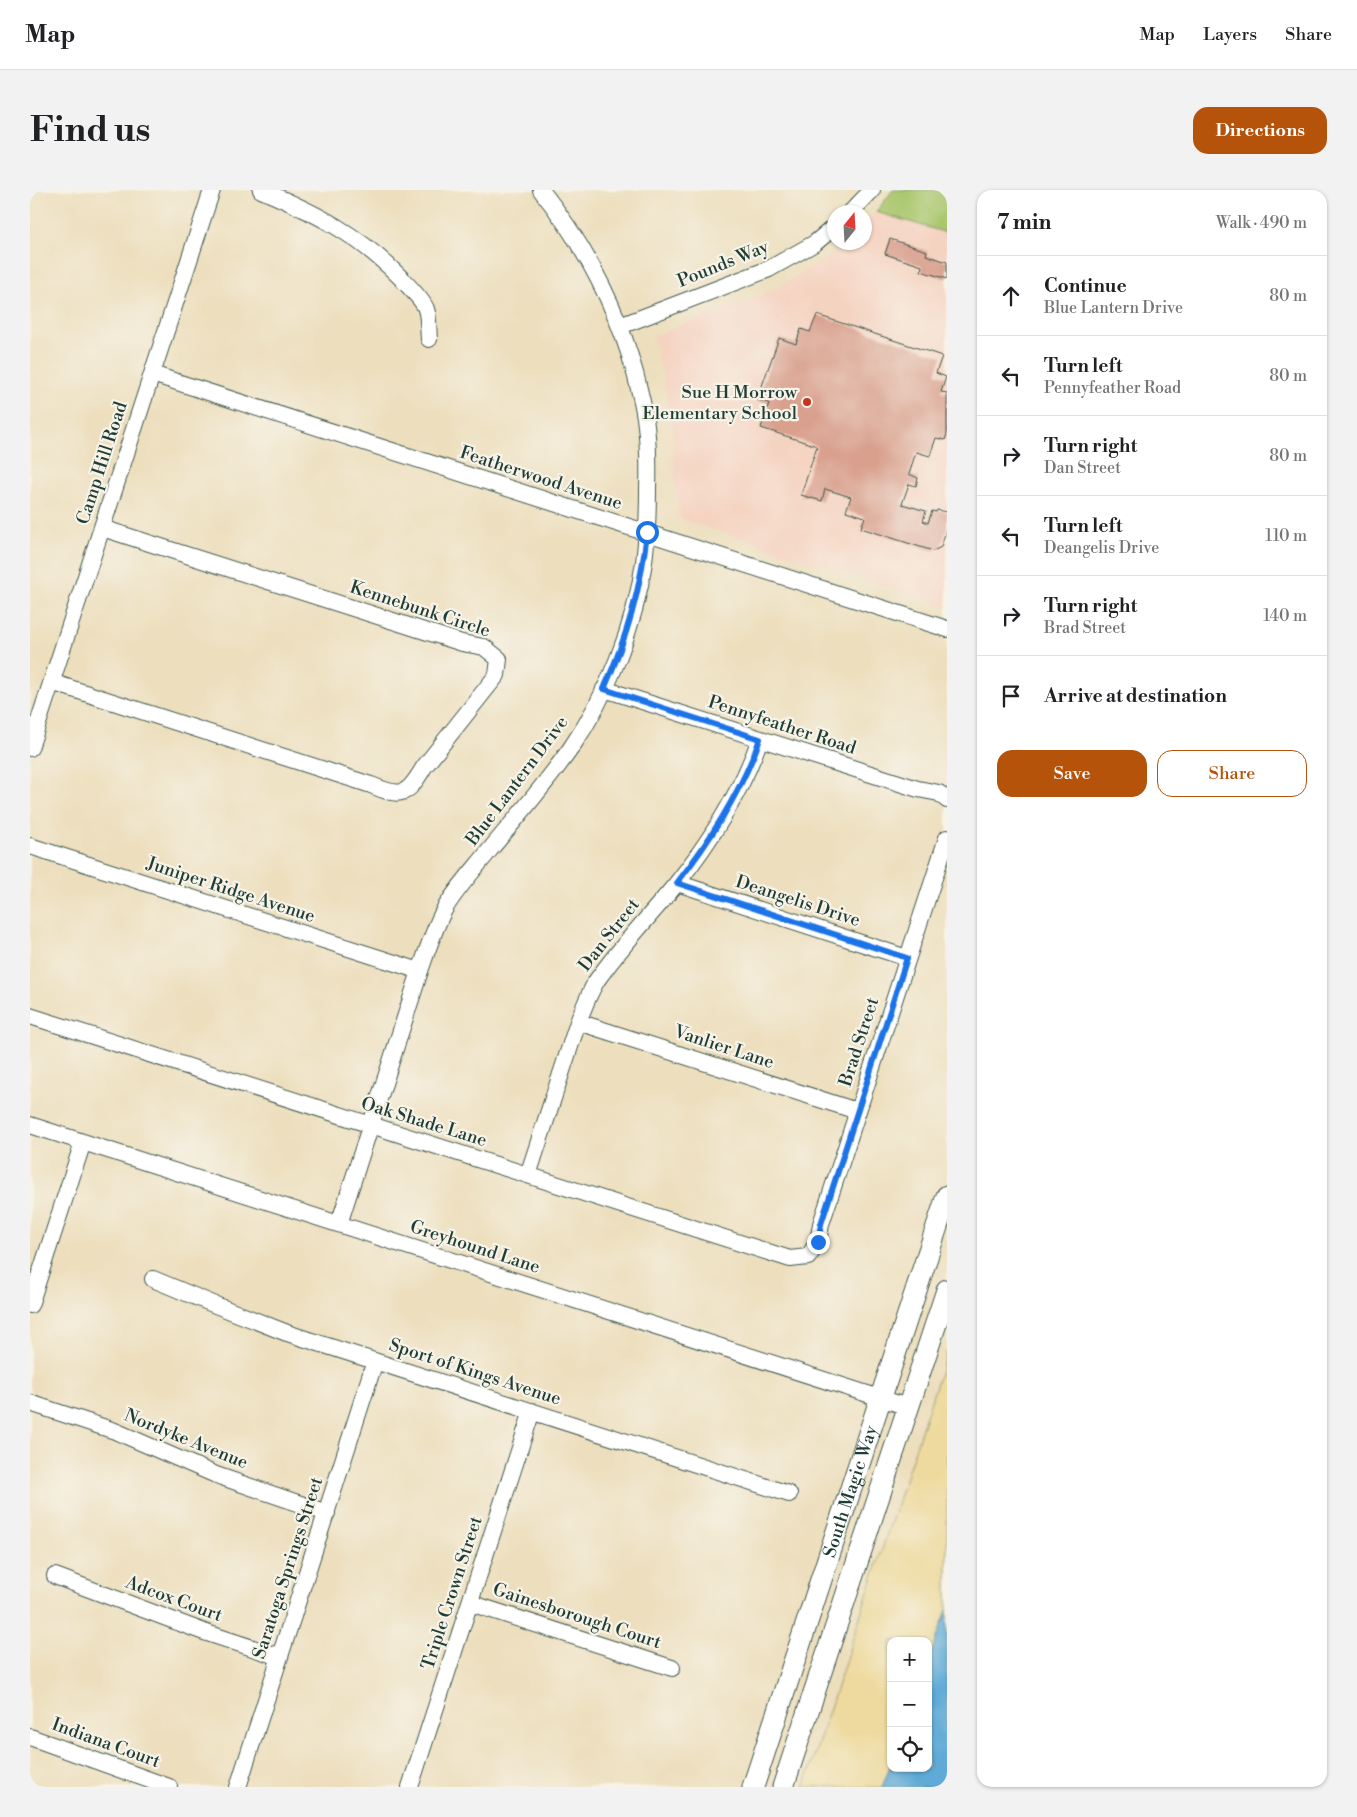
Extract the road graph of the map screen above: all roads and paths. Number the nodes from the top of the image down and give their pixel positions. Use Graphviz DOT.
graph roads {
  1 [pos="212,190"];
  2 [pos="261,190"];
  3 [pos="541,190"];
  4 [pos="872,190"];
  5 [pos="858,205"];
  6 [pos="827,233"];
  7 [pos="620,326"];
  8 [pos="429,339"];
  9 [pos="152,374"];
  10 [pos="102,528"];
  11 [pos="647,532"];
  12 [pos="947,629"];
  13 [pos="51,682"];
  14 [pos="604,689"];
  15 [pos="760,739"];
  16 [pos="30,748"];
  17 [pos="947,800"];
  18 [pos="947,838"];
  19 [pos="30,846"];
  20 [pos="677,883"];
  21 [pos="907,958"];
  22 [pos="420,971"];
  23 [pos="30,1016"];
  24 [pos="578,1022"];
  25 [pos="857,1111"];
  26 [pos="30,1124"];
  27 [pos="370,1126"];
  28 [pos="83,1142"];
  29 [pos="528,1175"];
  30 [pos="947,1196"];
  31 [pos="339,1224"];
  32 [pos="808,1257"];
  33 [pos="153,1279"];
  34 [pos="947,1290"];
  35 [pos="30,1305"];
  36 [pos="375,1361"];
  37 [pos="881,1398"];
  38 [pos="30,1403"];
  39 [pos="908,1407"];
  40 [pos="532,1411"];
  41 [pos="789,1494"];
  42 [pos="327,1513"];
  43 [pos="55,1576"];
  44 [pos="470,1603"];
  45 [pos="280,1657"];
  46 [pos="672,1668"];
  47 [pos="30,1737"];
  48 [pos="168,1787"];
  49 [pos="238,1787"];
  50 [pos="410,1787"];
  51 [pos="753,1787"];
  52 [pos="783,1787"];
  1 -- 9 [label="street, Camp Hill Road"];
  2 -- 8 [label="street"];
  3 -- 7 [label="street, Blue Lantern Drive"];
  4 -- 5 [label="street"];
  6 -- 7 [label="street, Pounds Way"];
  7 -- 11 [label="street, Blue Lantern Drive"];
  9 -- 10 [label="street, Camp Hill Road"];
  9 -- 11 [label="street, Featherwood Avenue"];
  10 -- 13 [label="street, Camp Hill Road"];
  10 -- 13 [label="street, Kennebunk Circle"];
  11 -- 12 [label="street, Featherwood Avenue"];
  11 -- 14 [label="street, Blue Lantern Drive"];
  13 -- 16 [label="street, Camp Hill Road"];
  14 -- 15 [label="street, Pennyfeather Road"];
  14 -- 22 [label="street, Blue Lantern Drive"];
  15 -- 17 [label="street, Pennyfeather Road"];
  15 -- 20 [label="street, Dan Street"];
  18 -- 21 [label="street, Brad Street"];
  19 -- 22 [label="street, Juniper Ridge Avenue"];
  20 -- 21 [label="street, Deangelis Drive"];
  20 -- 24 [label="street, Dan Street"];
  21 -- 25 [label="street, Brad Street"];
  22 -- 27 [label="street, Blue Lantern Drive"];
  23 -- 27 [label="street, Oak Shade Lane"];
  24 -- 25 [label="street, Vanlier Lane"];
  24 -- 29 [label="street, Dan Street"];
  25 -- 32 [label="street, Brad Street"];
  26 -- 28 [label="street, Greyhound Lane"];
  27 -- 29 [label="street, Oak Shade Lane"];
  27 -- 31 [label="street, Blue Lantern Drive"];
  28 -- 31 [label="street, Greyhound Lane"];
  28 -- 35 [label="street"];
  29 -- 32 [label="street, Oak Shade Lane"];
  30 -- 37 [label="street, South Magic Way"];
  31 -- 37 [label="street, Greyhound Lane"];
  33 -- 36 [label="street, Sport of Kings Avenue"];
  34 -- 39 [label="street, South Magic Way"];
  36 -- 40 [label="street, Sport of Kings Avenue"];
  36 -- 42 [label="street, Saratoga Springs Street"];
  37 -- 39 [label="street, Greyhound Lane"];
  37 -- 51 [label="street, South Magic Way"];
  38 -- 42 [label="street, Nordyke Avenue"];
  39 -- 52 [label="street, South Magic Way"];
  40 -- 41 [label="street, Sport of Kings Avenue"];
  40 -- 44 [label="street, Triple Crown Street"];
  42 -- 45 [label="street, Saratoga Springs Street"];
  43 -- 45 [label="street, Adcox Court"];
  44 -- 46 [label="street, Gainesborough Court"];
  44 -- 50 [label="street, Triple Crown Street"];
  45 -- 49 [label="street, Saratoga Springs Street"];
  47 -- 48 [label="street, Indiana Court"];
}
